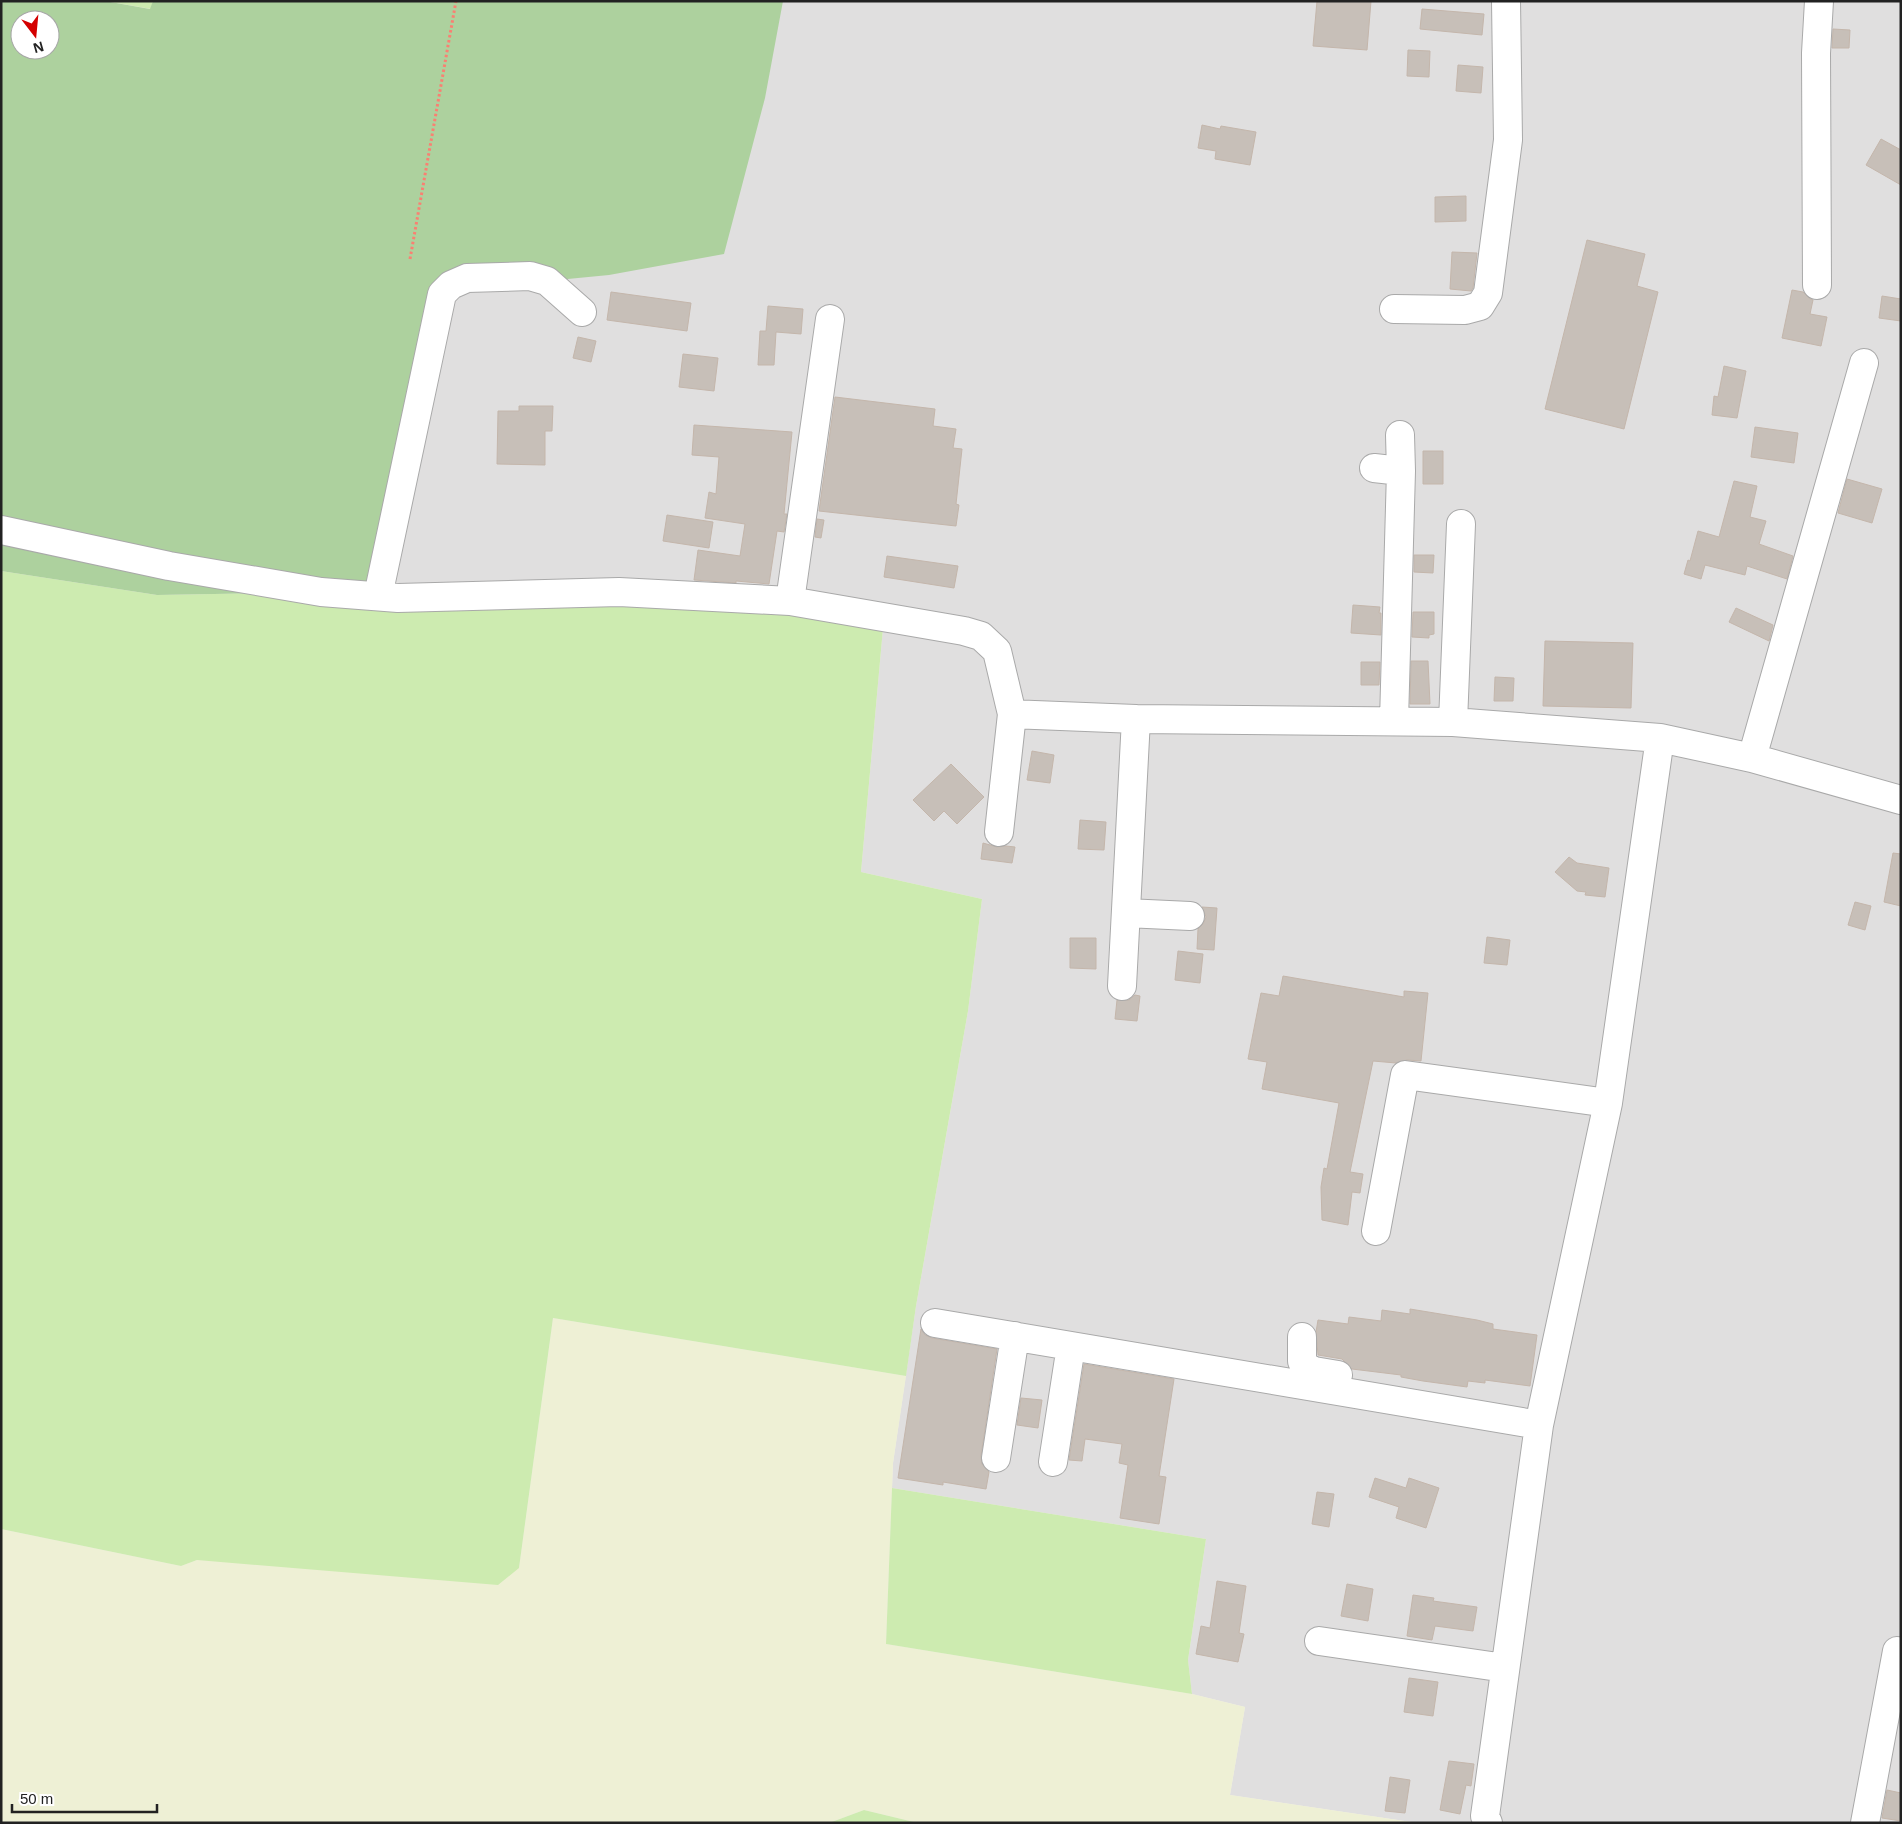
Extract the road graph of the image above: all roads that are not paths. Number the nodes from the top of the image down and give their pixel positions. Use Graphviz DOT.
graph roads {
  1 [pos="1506,1"];
  2 [pos="1819,1"];
  3 [pos="1817,285"];
  4 [pos="1394,310"];
  5 [pos="582,312"];
  6 [pos="830,318"];
  7 [pos="1864,363"];
  8 [pos="1400,435"];
  9 [pos="1374,468"];
  10 [pos="1401,471"];
  11 [pos="1460,524"];
  12 [pos="1,530"];
  13 [pos="378,596"];
  14 [pos="790,601"];
  15 [pos="1012,714"];
  16 [pos="1136,719"];
  17 [pos="1394,721"];
  18 [pos="1453,722"];
  19 [pos="1660,738"];
  20 [pos="1752,758"];
  21 [pos="1901,800"];
  22 [pos="999,832"];
  23 [pos="1126,912"];
  24 [pos="1190,916"];
  25 [pos="1122,986"];
  26 [pos="1608,1103"];
  27 [pos="1376,1231"];
  28 [pos="936,1323"];
  29 [pos="1015,1336"];
  30 [pos="1302,1337"];
  31 [pos="1071,1346"];
  32 [pos="1541,1416"];
  33 [pos="996,1458"];
  34 [pos="1052,1462"];
  35 [pos="1319,1641"];
  36 [pos="1901,1652"];
  37 [pos="1505,1668"];
  38 [pos="1488,1823"];
  39 [pos="1865,1823"];
  1 -- 4 [label="street"];
  2 -- 3 [label="street"];
  5 -- 13 [label="street"];
  6 -- 14 [label="street"];
  7 -- 20 [label="street"];
  8 -- 10 [label="street"];
  9 -- 10 [label="street"];
  10 -- 17 [label="street"];
  11 -- 18 [label="street"];
  12 -- 13 [label="street"];
  13 -- 14 [label="street"];
  14 -- 15 [label="street"];
  15 -- 16 [label="street"];
  15 -- 22 [label="street"];
  16 -- 17 [label="street"];
  16 -- 23 [label="street"];
  17 -- 18 [label="street"];
  18 -- 19 [label="street"];
  19 -- 20 [label="street"];
  19 -- 26 [label="street"];
  20 -- 21 [label="street"];
  23 -- 24 [label="street"];
  23 -- 25 [label="street"];
  26 -- 27 [label="street"];
  26 -- 32 [label="street"];
  28 -- 29 [label="street"];
  29 -- 31 [label="street"];
  29 -- 33 [label="street"];
  30 -- 32 [label="street"];
  31 -- 32 [label="street"];
  31 -- 34 [label="street"];
  32 -- 37 [label="street"];
  35 -- 37 [label="street"];
  36 -- 39 [label="street"];
  37 -- 38 [label="street"];
}
